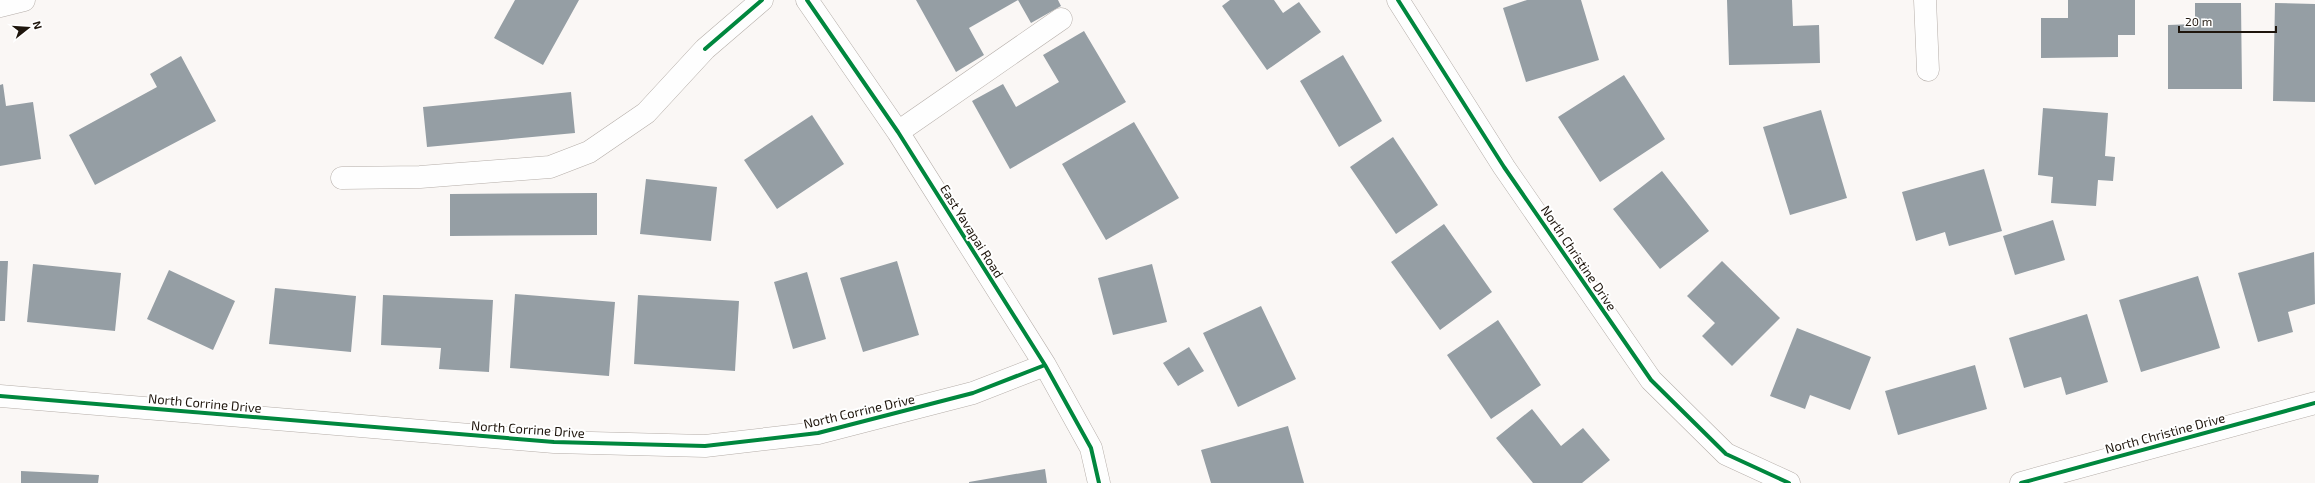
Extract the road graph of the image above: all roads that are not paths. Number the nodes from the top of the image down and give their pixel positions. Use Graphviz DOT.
graph roads {
  1 [pos="24,0"];
  2 [pos="762,0"];
  3 [pos="807,0"];
  4 [pos="1398,0"];
  5 [pos="1925,0"];
  6 [pos="0,6"];
  7 [pos="1061,19"];
  8 [pos="1928,70"];
  9 [pos="898,132"];
  10 [pos="342,178"];
  11 [pos="1045,364"];
  12 [pos="0,396"];
  13 [pos="2315,403"];
  14 [pos="1099,483"];
  15 [pos="1789,483"];
  16 [pos="2021,483"];
  1 -- 6 [label="street"];
  2 -- 10 [label="street"];
  3 -- 9 [label="street, East Yavapai Road"];
  4 -- 15 [label="street, North Christine Drive"];
  5 -- 8 [label="street"];
  7 -- 9 [label="street"];
  9 -- 11 [label="street, East Yavapai Road"];
  11 -- 12 [label="street, North Corrine Drive"];
  11 -- 14 [label="street, East Yavapai Road"];
  13 -- 16 [label="street, North Christine Drive"];
}
